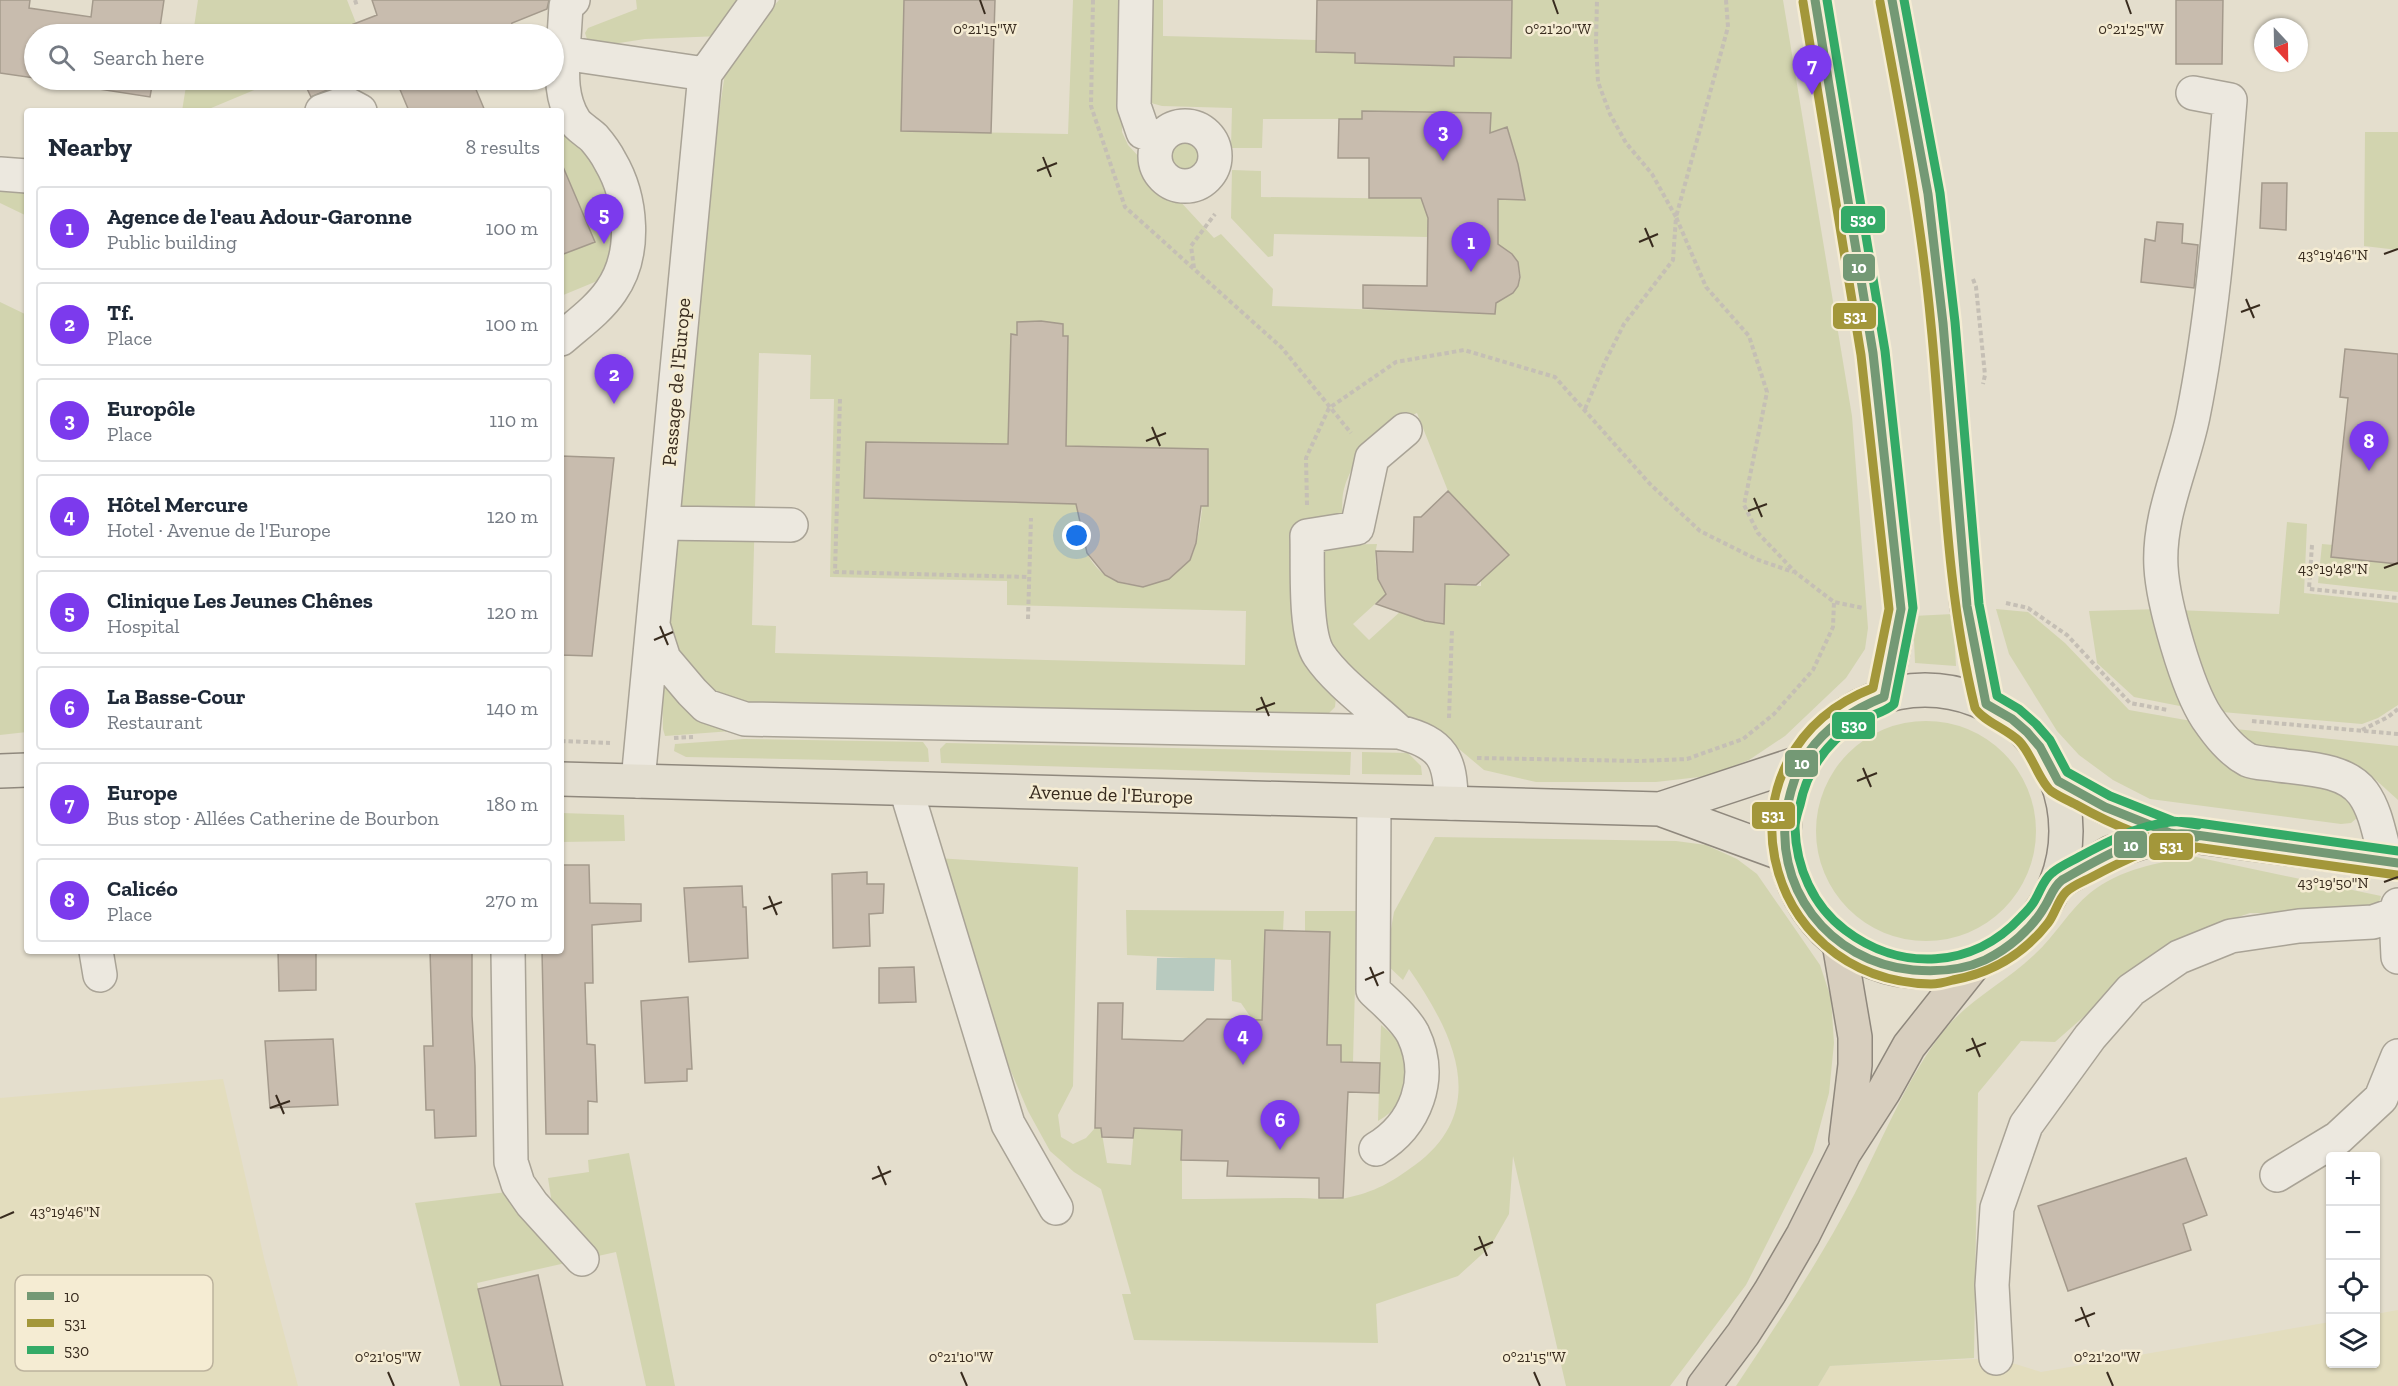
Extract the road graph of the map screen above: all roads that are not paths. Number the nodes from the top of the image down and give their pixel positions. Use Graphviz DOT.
graph roads {
  1 [pos="573,0"];
  2 [pos="758,0"];
  3 [pos="1136,0"];
  4 [pos="1815,0"];
  5 [pos="1892,0"];
  6 [pos="564,37"];
  7 [pos="564,53"];
  8 [pos="705,74"];
  9 [pos="563,90"];
  10 [pos="2193,93"];
  11 [pos="331,108"];
  12 [pos="354,108"];
  13 [pos="1160,139"];
  14 [pos="0,174"];
  15 [pos="24,176"];
  16 [pos="564,336"];
  17 [pos="1405,430"];
  18 [pos="663,523"];
  19 [pos="791,525"];
  20 [pos="653,625"];
  21 [pos="1335,673"];
  22 [pos="1884,697"];
  23 [pos="1986,704"];
  24 [pos="1328,731"];
  25 [pos="1399,732"];
  26 [pos="1802,762"];
  27 [pos="564,779"];
  28 [pos="638,781"];
  29 [pos="2058,781"];
  30 [pos="906,789"];
  31 [pos="1374,802"];
  32 [pos="1451,803"];
  33 [pos="1660,809"];
  34 [pos="2170,833"];
  35 [pos="1786,855"];
  36 [pos="2392,862"];
  37 [pos="2057,883"];
  38 [pos="2397,910"];
  39 [pos="1839,943"];
  40 [pos="508,954"];
  41 [pos="2398,957"];
  42 [pos="1974,964"];
  43 [pos="2398,1056"];
  44 [pos="1376,1149"];
  45 [pos="1844,1153"];
  46 [pos="2277,1175"];
  47 [pos="1056,1208"];
  48 [pos="582,1259"];
  49 [pos="1996,1358"];
  50 [pos="1704,1386"];
  1 -- 6 [label="street"];
  2 -- 8 [label="street"];
  3 -- 13 [label="street"];
  4 -- 22 [label="main road"];
  5 -- 23 [label="main road"];
  7 -- 8 [label="street"];
  8 -- 18 [label="street, Passage de l'Europe"];
  9 -- 16 [label="street"];
  10 -- 36 [label="street"];
  11 -- 12 [label="street"];
  14 -- 15 [label="street"];
  17 -- 21 [label="street"];
  18 -- 19 [label="street"];
  18 -- 20 [label="street, Passage de l'Europe"];
  20 -- 24 [label="street"];
  20 -- 28 [label="street, Passage de l'Europe"];
  21 -- 24 [label="street"];
  21 -- 25 [label="street"];
  22 -- 23 [label="main road"];
  22 -- 26 [label="main road"];
  23 -- 29 [label="main road"];
  24 -- 25 [label="street"];
  25 -- 32 [label="street"];
  26 -- 33 [label="main road, Avenue de l'Europe"];
  26 -- 35 [label="main road"];
  27 -- 28 [label="main road, Avenue de l'Europe"];
  28 -- 30 [label="main road, Avenue de l'Europe"];
  29 -- 34 [label="main road"];
  29 -- 37 [label="main road"];
  30 -- 31 [label="main road, Avenue de l'Europe"];
  30 -- 47 [label="street"];
  31 -- 32 [label="main road, Avenue de l'Europe"];
  31 -- 44 [label="street"];
  32 -- 33 [label="main road, Avenue de l'Europe"];
  33 -- 35 [label="main road, Avenue de l'Europe"];
  34 -- 36 [label="main road"];
  34 -- 37 [label="main road"];
  35 -- 39 [label="main road"];
  37 -- 42 [label="main road"];
  38 -- 41 [label="street"];
  38 -- 49 [label="street"];
  39 -- 42 [label="main road"];
  39 -- 45 [label="highway"];
  40 -- 48 [label="street"];
  42 -- 45 [label="highway"];
  43 -- 46 [label="street"];
  45 -- 50 [label="highway"];
}
